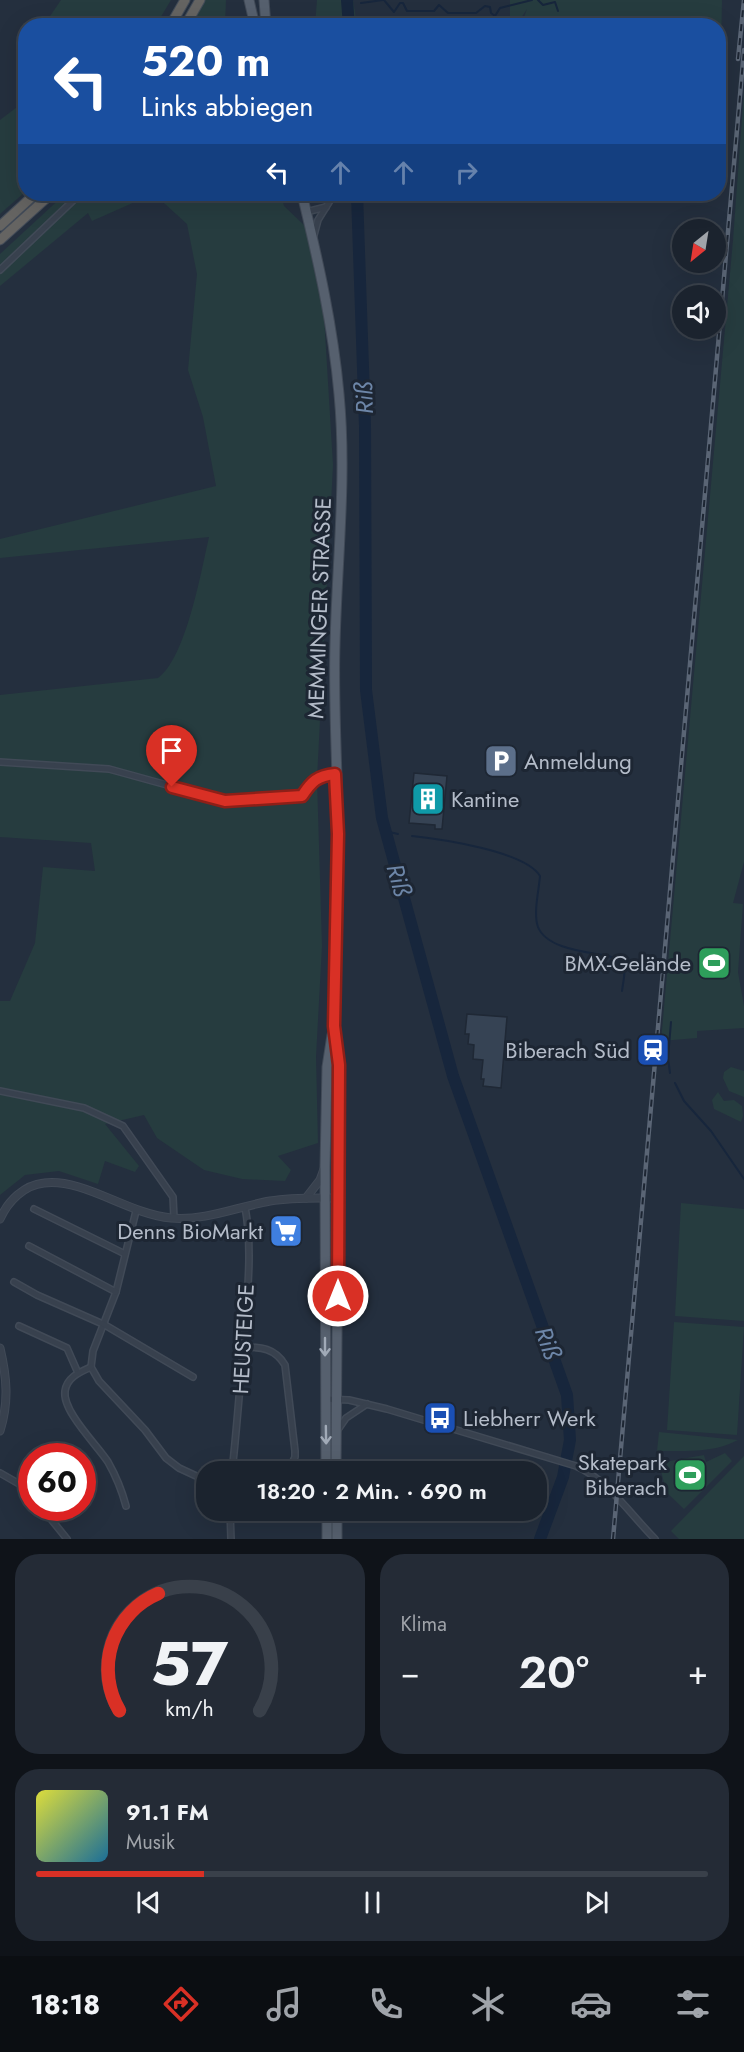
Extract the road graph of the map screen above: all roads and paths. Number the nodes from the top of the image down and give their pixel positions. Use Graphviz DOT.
graph roads {
  1 [pos="185,0"];
  2 [pos="200,0"];
  3 [pos="249,0"];
  4 [pos="264,0"];
  5 [pos="175,18"];
  6 [pos="190,18"];
  7 [pos="253,18"];
  8 [pos="265,18"];
  9 [pos="27,201"];
  10 [pos="43,201"];
  11 [pos="73,201"];
  12 [pos="305,201"];
  13 [pos="329,201"];
  14 [pos="326,207"];
  15 [pos="306,212"];
  16 [pos="0,226"];
  17 [pos="313,237"];
  18 [pos="0,240"];
  19 [pos="0,270"];
  20 [pos="0,762"];
  21 [pos="335,774"];
  22 [pos="334,1026"];
  23 [pos="0,1091"];
  24 [pos="325,1167"];
  25 [pos="306,1198"];
  26 [pos="325,1198"];
  27 [pos="339,1198"];
  28 [pos="245,1207"];
  29 [pos="34,1209"];
  30 [pos="136,1211"];
  31 [pos="174,1218"];
  32 [pos="0,1219"];
  33 [pos="28,1246"];
  34 [pos="125,1254"];
  35 [pos="14,1282"];
  36 [pos="116,1292"];
  37 [pos="105,1325"];
  38 [pos="19,1326"];
  39 [pos="243,1347"];
  40 [pos="0,1348"];
  41 [pos="91,1367"];
  42 [pos="78,1372"];
  43 [pos="193,1377"];
  44 [pos="325,1399"];
  45 [pos="337,1400"];
  46 [pos="368,1404"];
  47 [pos="0,1431"];
  48 [pos="336,1433"];
  49 [pos="233,1461"];
  50 [pos="293,1461"];
  51 [pos="326,1461"];
  52 [pos="336,1461"];
  53 [pos="0,1473"];
  54 [pos="196,1476"];
  55 [pos="18,1483"];
  56 [pos="126,1506"];
  57 [pos="52,1521"];
  58 [pos="230,1521"];
  59 [pos="327,1521"];
  60 [pos="337,1521"];
  61 [pos="67,1539"];
  62 [pos="231,1539"];
  63 [pos="327,1539"];
  64 [pos="337,1539"];
  65 [pos="655,1539"];
  1 -- 5 [label="highway"];
  2 -- 6 [label="highway"];
  3 -- 7 [label="main road"];
  4 -- 8 [label="main road"];
  9 -- 16 [label="highway"];
  10 -- 18 [label="highway"];
  11 -- 19 [label="street"];
  12 -- 15 [label="main road, MEMMINGER STRASSE"];
  13 -- 14 [label="street"];
  14 -- 15 [label="street"];
  14 -- 17 [label="street"];
  15 -- 17 [label="main road, MEMMINGER STRASSE"];
  17 -- 21 [label="main road, MEMMINGER STRASSE"];
  20 -- 21 [label="street"];
  21 -- 22 [label="main road, MEMMINGER STRASSE"];
  22 -- 24 [label="main road, MEMMINGER STRASSE"];
  22 -- 27 [label="main road, MEMMINGER STRASSE"];
  23 -- 31 [label="street"];
  24 -- 25 [label="street"];
  24 -- 26 [label="main road, MEMMINGER STRASSE"];
  25 -- 26 [label="street"];
  25 -- 28 [label="street"];
  26 -- 27 [label="street"];
  26 -- 44 [label="main road, MEMMINGER STRASSE, one-way"];
  27 -- 45 [label="main road, MEMMINGER STRASSE"];
  28 -- 31 [label="street"];
  28 -- 39 [label="street, HEUSTEIGE"];
  29 -- 34 [label="street"];
  30 -- 31 [label="street"];
  30 -- 32 [label="street"];
  30 -- 34 [label="street"];
  33 -- 36 [label="street"];
  34 -- 36 [label="street"];
  35 -- 37 [label="street"];
  36 -- 37 [label="street"];
  37 -- 41 [label="street"];
  37 -- 43 [label="street"];
  38 -- 42 [label="street"];
  39 -- 49 [label="street, HEUSTEIGE"];
  39 -- 50 [label="street"];
  40 -- 47 [label="street"];
  41 -- 42 [label="street"];
  41 -- 54 [label="street"];
  42 -- 56 [label="street"];
  44 -- 45 [label="street"];
  44 -- 51 [label="main road, MEMMINGER STRASSE, one-way"];
  45 -- 46 [label="street"];
  45 -- 48 [label="main road, MEMMINGER STRASSE"];
  46 -- 48 [label="street"];
  46 -- 65 [label="street"];
  48 -- 52 [label="main road, MEMMINGER STRASSE"];
  53 -- 55 [label="street"];
  57 -- 61 [label="street"];
  58 -- 62 [label="street"];
  59 -- 63 [label="main road"];
  60 -- 64 [label="main road"];
}
